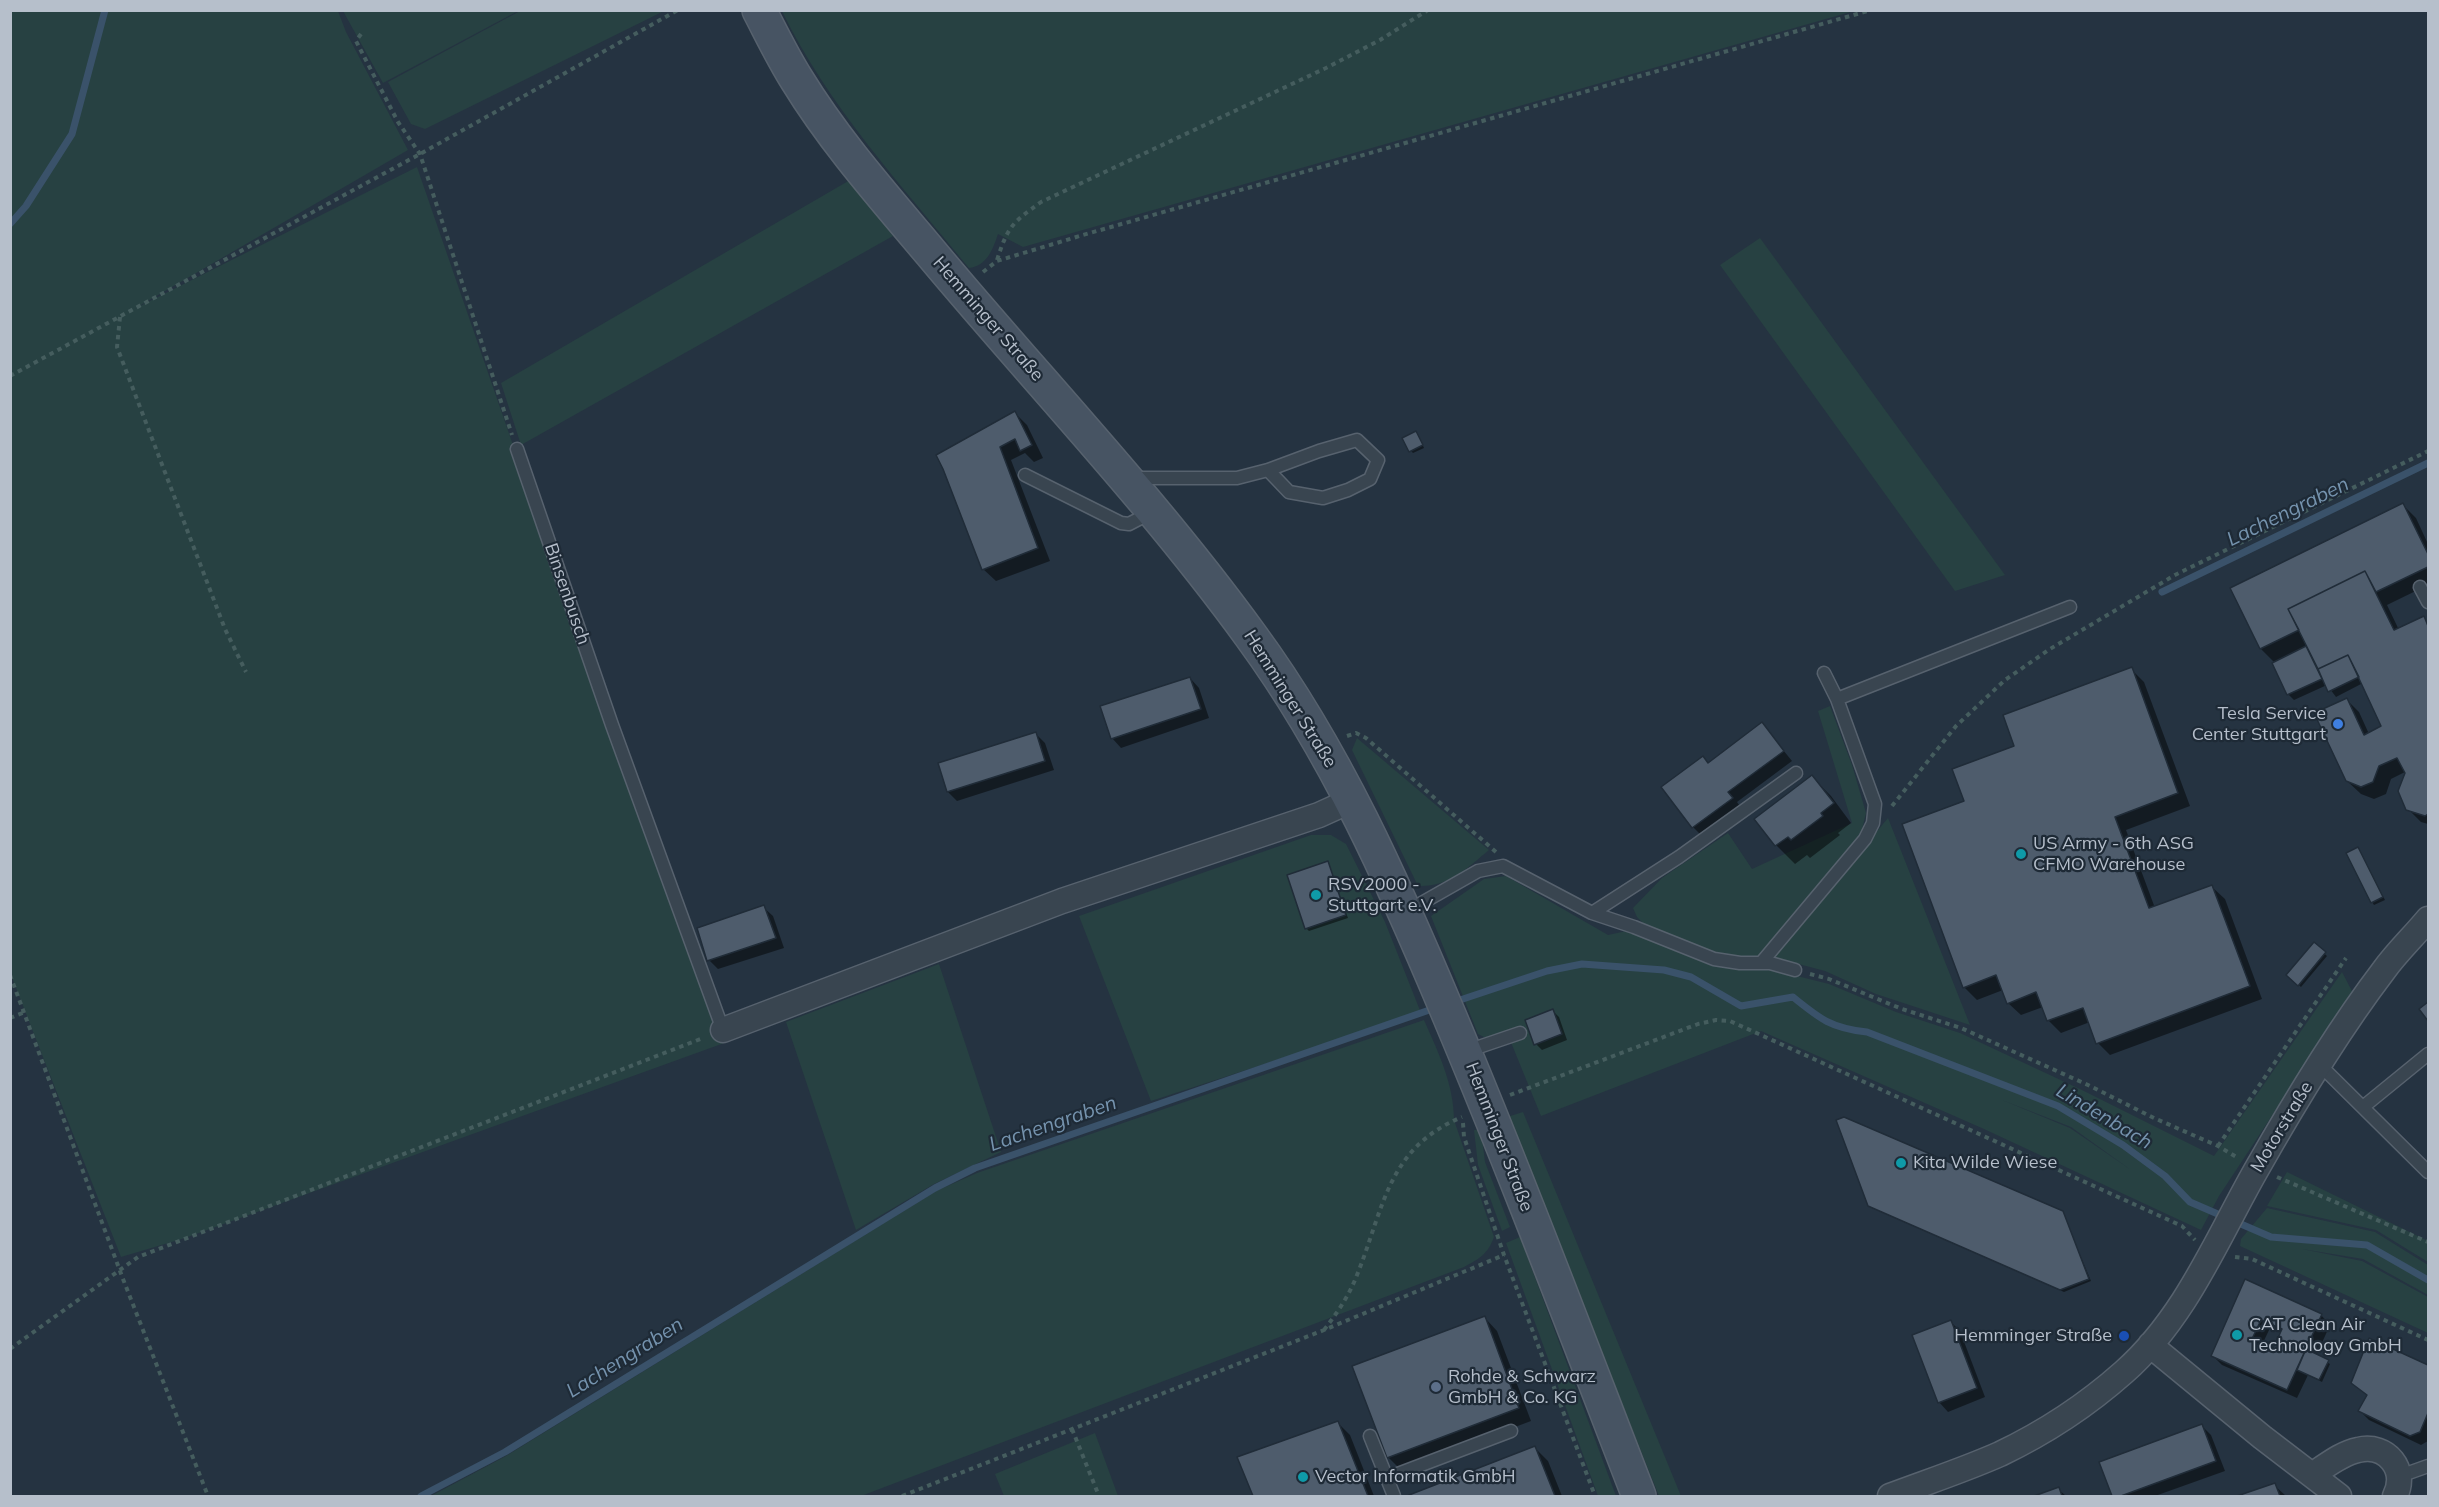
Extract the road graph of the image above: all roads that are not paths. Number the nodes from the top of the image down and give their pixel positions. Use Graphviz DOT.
graph roads {
  1 [pos="759,10"];
  2 [pos="517,449"];
  3 [pos="1268,470"];
  4 [pos="1025,475"];
  5 [pos="1131,485"];
  6 [pos="1153,511"];
  7 [pos="2420,587"];
  8 [pos="2428,602"];
  9 [pos="2070,607"];
  10 [pos="1824,673"];
  11 [pos="1837,699"];
  12 [pos="1796,772"];
  13 [pos="1352,800"];
  14 [pos="1405,913"];
  15 [pos="1592,913"];
  16 [pos="2428,919"];
  17 [pos="1761,963"];
  18 [pos="1795,969"];
  19 [pos="723,1030"];
  20 [pos="1520,1033"];
  21 [pos="1461,1042"];
  22 [pos="2428,1054"];
  23 [pos="2320,1065"];
  24 [pos="2363,1107"];
  25 [pos="2428,1172"];
  26 [pos="2150,1345"];
  27 [pos="1511,1431"];
  28 [pos="1370,1436"];
  29 [pos="2428,1466"];
  30 [pos="2312,1474"];
  31 [pos="1387,1479"];
  32 [pos="2397,1486"];
  33 [pos="1902,1494"];
  34 [pos="1394,1497"];
  35 [pos="1639,1497"];
  36 [pos="2339,1497"];
  1 -- 5 [label="main road, Hemminger Straße"];
  2 -- 19 [label="lane, Binsenbusch"];
  3 -- 3 [label="lane"];
  3 -- 5 [label="lane"];
  4 -- 6 [label="lane"];
  5 -- 6 [label="main road, Hemminger Straße"];
  6 -- 13 [label="main road, Hemminger Straße"];
  7 -- 8 [label="lane"];
  9 -- 11 [label="lane"];
  10 -- 11 [label="lane"];
  11 -- 17 [label="lane"];
  12 -- 15 [label="lane"];
  13 -- 14 [label="main road, Hemminger Straße"];
  13 -- 19 [label="street"];
  14 -- 15 [label="lane"];
  14 -- 21 [label="main road, Hemminger Straße"];
  15 -- 17 [label="lane"];
  16 -- 23 [label="street, Motorstraße"];
  17 -- 18 [label="lane"];
  20 -- 21 [label="lane"];
  21 -- 35 [label="main road, Hemminger Straße"];
  22 -- 24 [label="lane"];
  23 -- 24 [label="lane"];
  23 -- 26 [label="street, Motorstraße"];
  24 -- 25 [label="lane"];
  26 -- 30 [label="street"];
  26 -- 33 [label="street, Motorstraße"];
  27 -- 31 [label="lane"];
  28 -- 31 [label="lane"];
  29 -- 32 [label="lane"];
  30 -- 32 [label="street"];
  30 -- 36 [label="street"];
  31 -- 34 [label="lane"];
}
